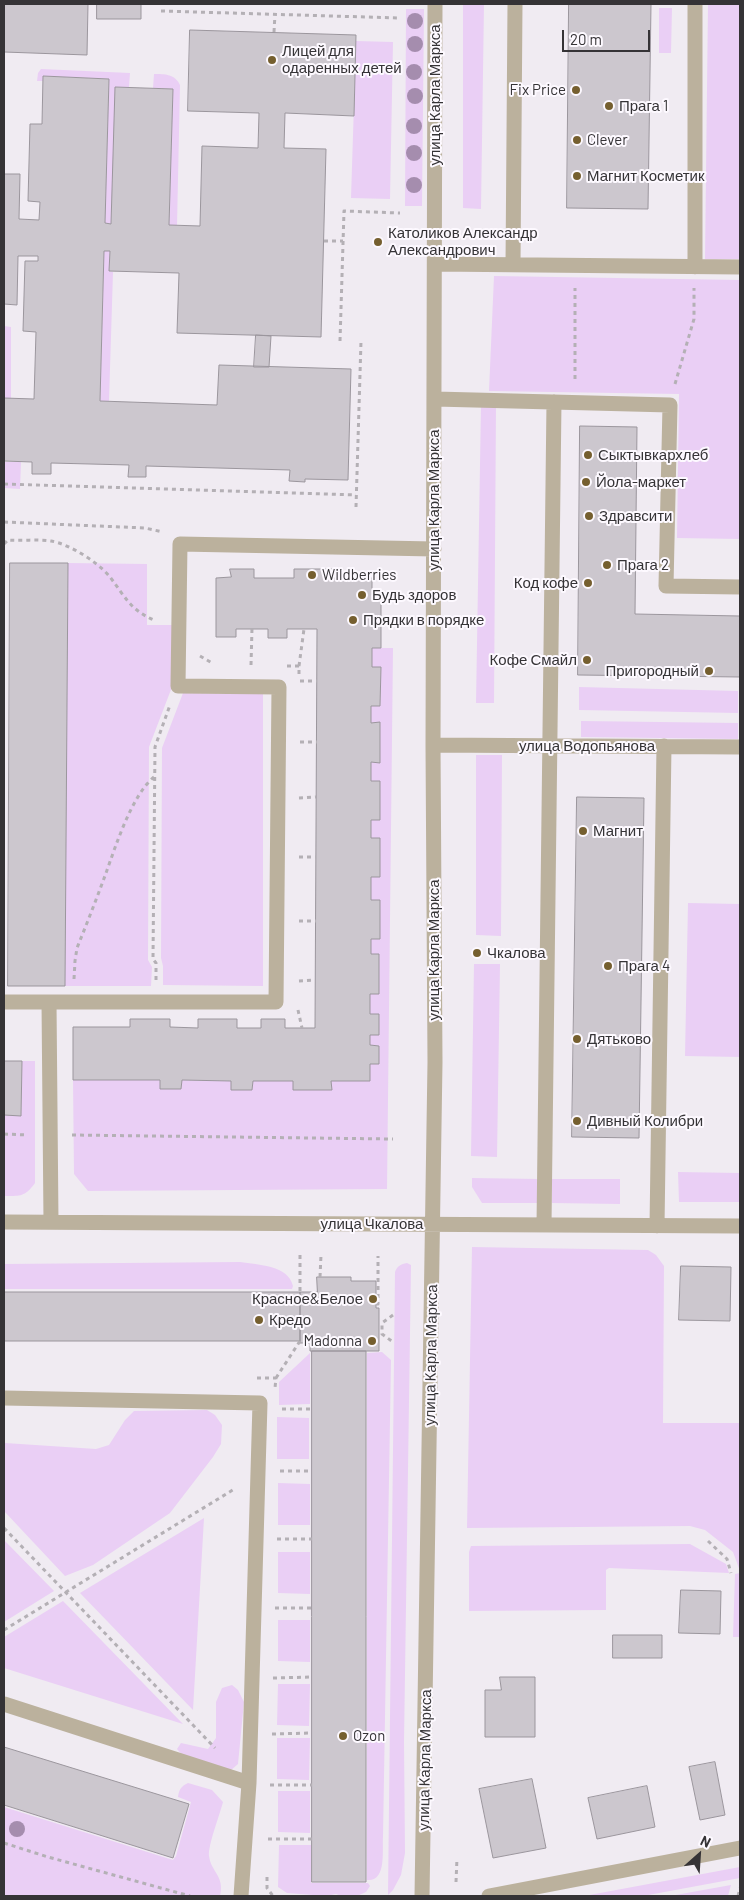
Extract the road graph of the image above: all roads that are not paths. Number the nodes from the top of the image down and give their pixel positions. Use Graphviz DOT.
graph roads {
  1 [pos="435,4"];
  2 [pos="515,4"];
  3 [pos="695,4"];
  4 [pos="435,264"];
  5 [pos="513,265"];
  6 [pos="695,267"];
  7 [pos="740,268"];
  8 [pos="434,399"];
  9 [pos="554,402"];
  10 [pos="434,549"];
  11 [pos="740,587"];
  12 [pos="434,745"];
  13 [pos="550,746"];
  14 [pos="664,746"];
  15 [pos="740,746"];
  16 [pos="4,1002"];
  17 [pos="49,1002"];
  18 [pos="4,1222"];
  19 [pos="51,1222"];
  20 [pos="432,1224"];
  21 [pos="544,1225"];
  22 [pos="657,1226"];
  23 [pos="740,1226"];
  24 [pos="5,1403"];
  25 [pos="4,1704"];
  26 [pos="249,1783"];
  27 [pos="740,1848"];
  28 [pos="241,1896"];
  29 [pos="422,1896"];
  30 [pos="489,1896"];
  1 -- 4 [label="street, улица Карла Маркса"];
  2 -- 5 [label="street"];
  3 -- 6 [label="street"];
  4 -- 5 [label="street"];
  4 -- 8 [label="street, улица Карла Маркса"];
  5 -- 6 [label="street"];
  6 -- 7 [label="street"];
  8 -- 9 [label="street"];
  8 -- 10 [label="street, улица Карла Маркса"];
  9 -- 11 [label="street"];
  9 -- 13 [label="street"];
  10 -- 12 [label="street, улица Карла Маркса"];
  10 -- 17 [label="street"];
  12 -- 13 [label="street, улица Водопьянова"];
  12 -- 20 [label="street, улица Карла Маркса"];
  13 -- 14 [label="street, улица Водопьянова"];
  13 -- 21 [label="street"];
  14 -- 15 [label="street, улица Водопьянова"];
  14 -- 22 [label="street"];
  16 -- 17 [label="street"];
  17 -- 19 [label="street"];
  18 -- 19 [label="street, улица Чкалова"];
  19 -- 20 [label="street, улица Чкалова"];
  20 -- 21 [label="street, улица Чкалова"];
  20 -- 29 [label="street, улица Карла Маркса"];
  21 -- 22 [label="street, улица Чкалова"];
  22 -- 23 [label="street, улица Чкалова"];
  24 -- 26 [label="street"];
  25 -- 26 [label="street"];
  26 -- 28 [label="street"];
  27 -- 30 [label="street"];
}
